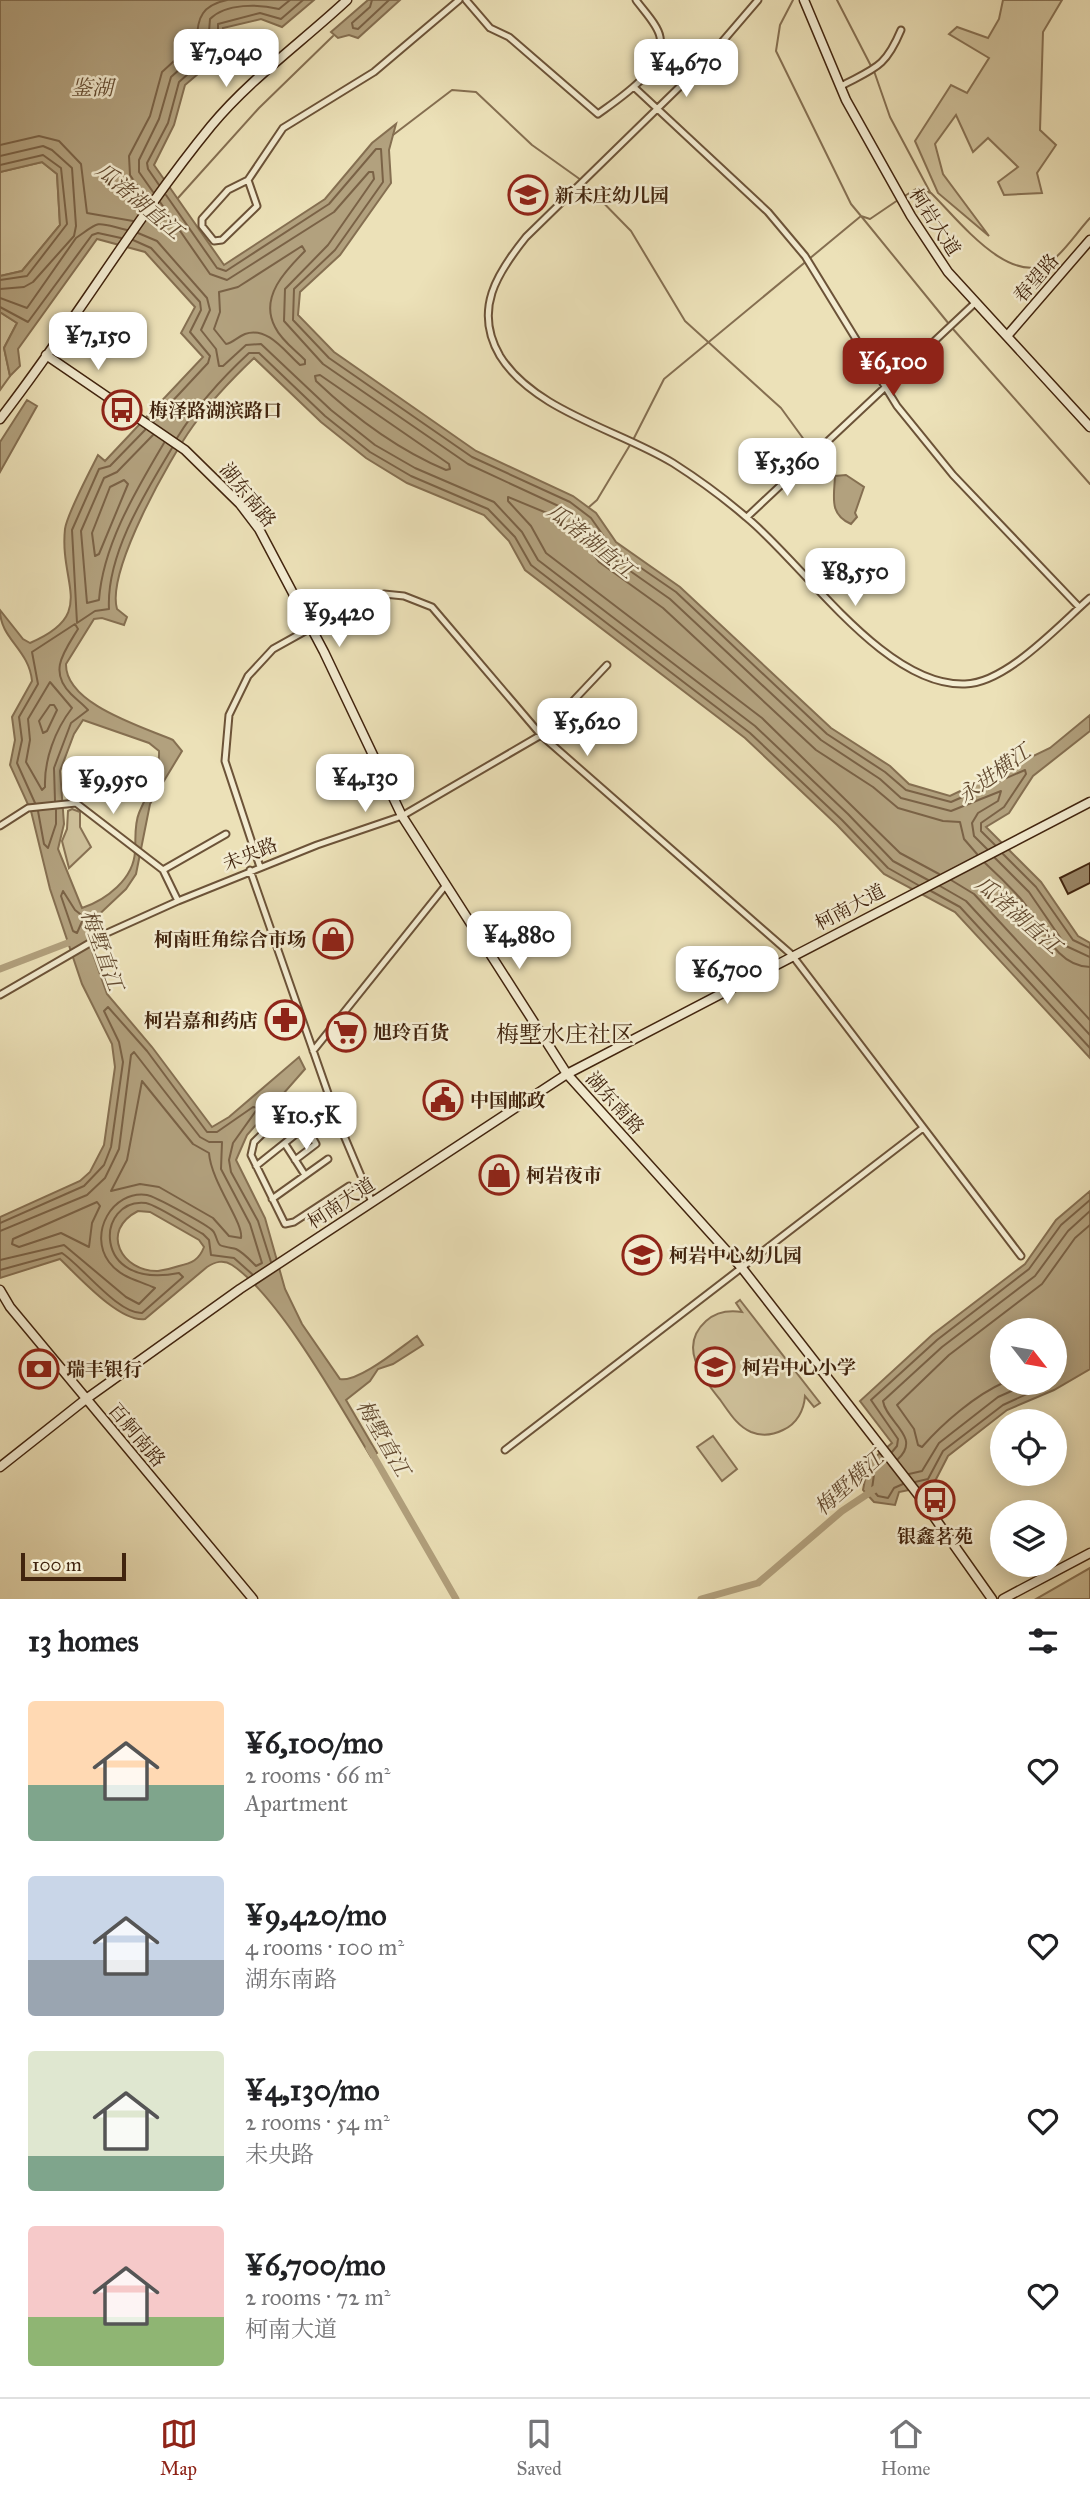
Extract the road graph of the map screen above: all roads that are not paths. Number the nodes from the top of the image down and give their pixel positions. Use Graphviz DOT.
graph roads {
  1 [pos="347,0"];
  2 [pos="459,0"];
  3 [pos="466,0"];
  4 [pos="636,0"];
  5 [pos="758,0"];
  6 [pos="806,3"];
  7 [pos="901,30"];
  8 [pos="841,86"];
  9 [pos="635,88"];
  10 [pos="659,108"];
  11 [pos="248,180"];
  12 [pos="1090,240"];
  13 [pos="976,302"];
  14 [pos="1007,336"];
  15 [pos="46,355"];
  16 [pos="885,387"];
  17 [pos="0,419"];
  18 [pos="1090,427"];
  19 [pos="747,517"];
  20 [pos="1090,598"];
  21 [pos="1079,607"];
  22 [pos="311,627"];
  23 [pos="607,665"];
  24 [pos="541,735"];
  25 [pos="1090,802"];
  26 [pos="402,816"];
  27 [pos="0,826"];
  28 [pos="226,834"];
  29 [pos="260,867"];
  30 [pos="163,870"];
  31 [pos="250,870"];
  32 [pos="446,885"];
  33 [pos="178,901"];
  34 [pos="792,955"];
  35 [pos="0,995"];
  36 [pos="313,1051"];
  37 [pos="567,1074"];
  38 [pos="293,1104"];
  39 [pos="337,1119"];
  40 [pos="923,1128"];
  41 [pos="312,1135"];
  42 [pos="285,1144"];
  43 [pos="328,1159"];
  44 [pos="295,1160"];
  45 [pos="256,1166"];
  46 [pos="305,1175"];
  47 [pos="349,1186"];
  48 [pos="272,1199"];
  49 [pos="372,1202"];
  50 [pos="1021,1256"];
  51 [pos="742,1268"];
  52 [pos="0,1290"];
  53 [pos="86,1399"];
  54 [pos="505,1450"];
  55 [pos="0,1466"];
  56 [pos="1090,1553"];
  57 [pos="253,1599"];
  58 [pos="992,1599"];
  59 [pos="1003,1599"];
  1 -- 15 [label="street"];
  2 -- 11 [label="street"];
  3 -- 9 [label="street"];
  4 -- 9 [label="street"];
  5 -- 10 [label="street"];
  6 -- 8 [label="street, 柯岩大道"];
  7 -- 8 [label="street"];
  8 -- 13 [label="street, 柯岩大道"];
  9 -- 10 [label="street"];
  10 -- 16 [label="street"];
  10 -- 19 [label="street"];
  11 -- 11 [label="street"];
  12 -- 14 [label="street, 春望路"];
  13 -- 14 [label="street, 柯岩大道"];
  13 -- 16 [label="street"];
  14 -- 18 [label="street, 柯岩大道"];
  15 -- 17 [label="street"];
  15 -- 22 [label="street, 湖东南路"];
  16 -- 19 [label="street"];
  16 -- 21 [label="street"];
  19 -- 21 [label="street"];
  20 -- 21 [label="street"];
  22 -- 24 [label="street"];
  22 -- 26 [label="street, 湖东南路"];
  22 -- 29 [label="street"];
  23 -- 24 [label="street, 未央路"];
  24 -- 26 [label="street, 未央路"];
  24 -- 34 [label="street"];
  25 -- 34 [label="street, 柯南大道"];
  26 -- 29 [label="street, 未央路"];
  26 -- 32 [label="street, 湖东南路"];
  27 -- 30 [label="street"];
  28 -- 30 [label="street"];
  29 -- 31 [label="street, 未央路"];
  30 -- 33 [label="street"];
  31 -- 33 [label="street, 未央路"];
  31 -- 36 [label="street"];
  32 -- 36 [label="street"];
  32 -- 37 [label="street, 湖东南路"];
  33 -- 35 [label="street, 未央路"];
  34 -- 37 [label="street, 柯南大道"];
  34 -- 40 [label="street"];
  36 -- 39 [label="street"];
  37 -- 49 [label="street, 柯南大道"];
  37 -- 51 [label="street, 湖东南路"];
  38 -- 45 [label="street"];
  39 -- 41 [label="street"];
  39 -- 49 [label="street"];
  40 -- 50 [label="street"];
  40 -- 51 [label="street"];
  41 -- 42 [label="street"];
  41 -- 44 [label="street"];
  42 -- 44 [label="street"];
  42 -- 45 [label="street"];
  43 -- 46 [label="street"];
  44 -- 46 [label="street"];
  45 -- 48 [label="street"];
  46 -- 48 [label="street"];
  47 -- 48 [label="street"];
  49 -- 53 [label="street, 柯南大道"];
  51 -- 54 [label="street"];
  51 -- 58 [label="street, 湖东南路"];
  52 -- 53 [label="street, 百舸南路"];
  53 -- 55 [label="street, 柯南大道"];
  53 -- 57 [label="street, 百舸南路"];
  56 -- 59 [label="street"];
}
